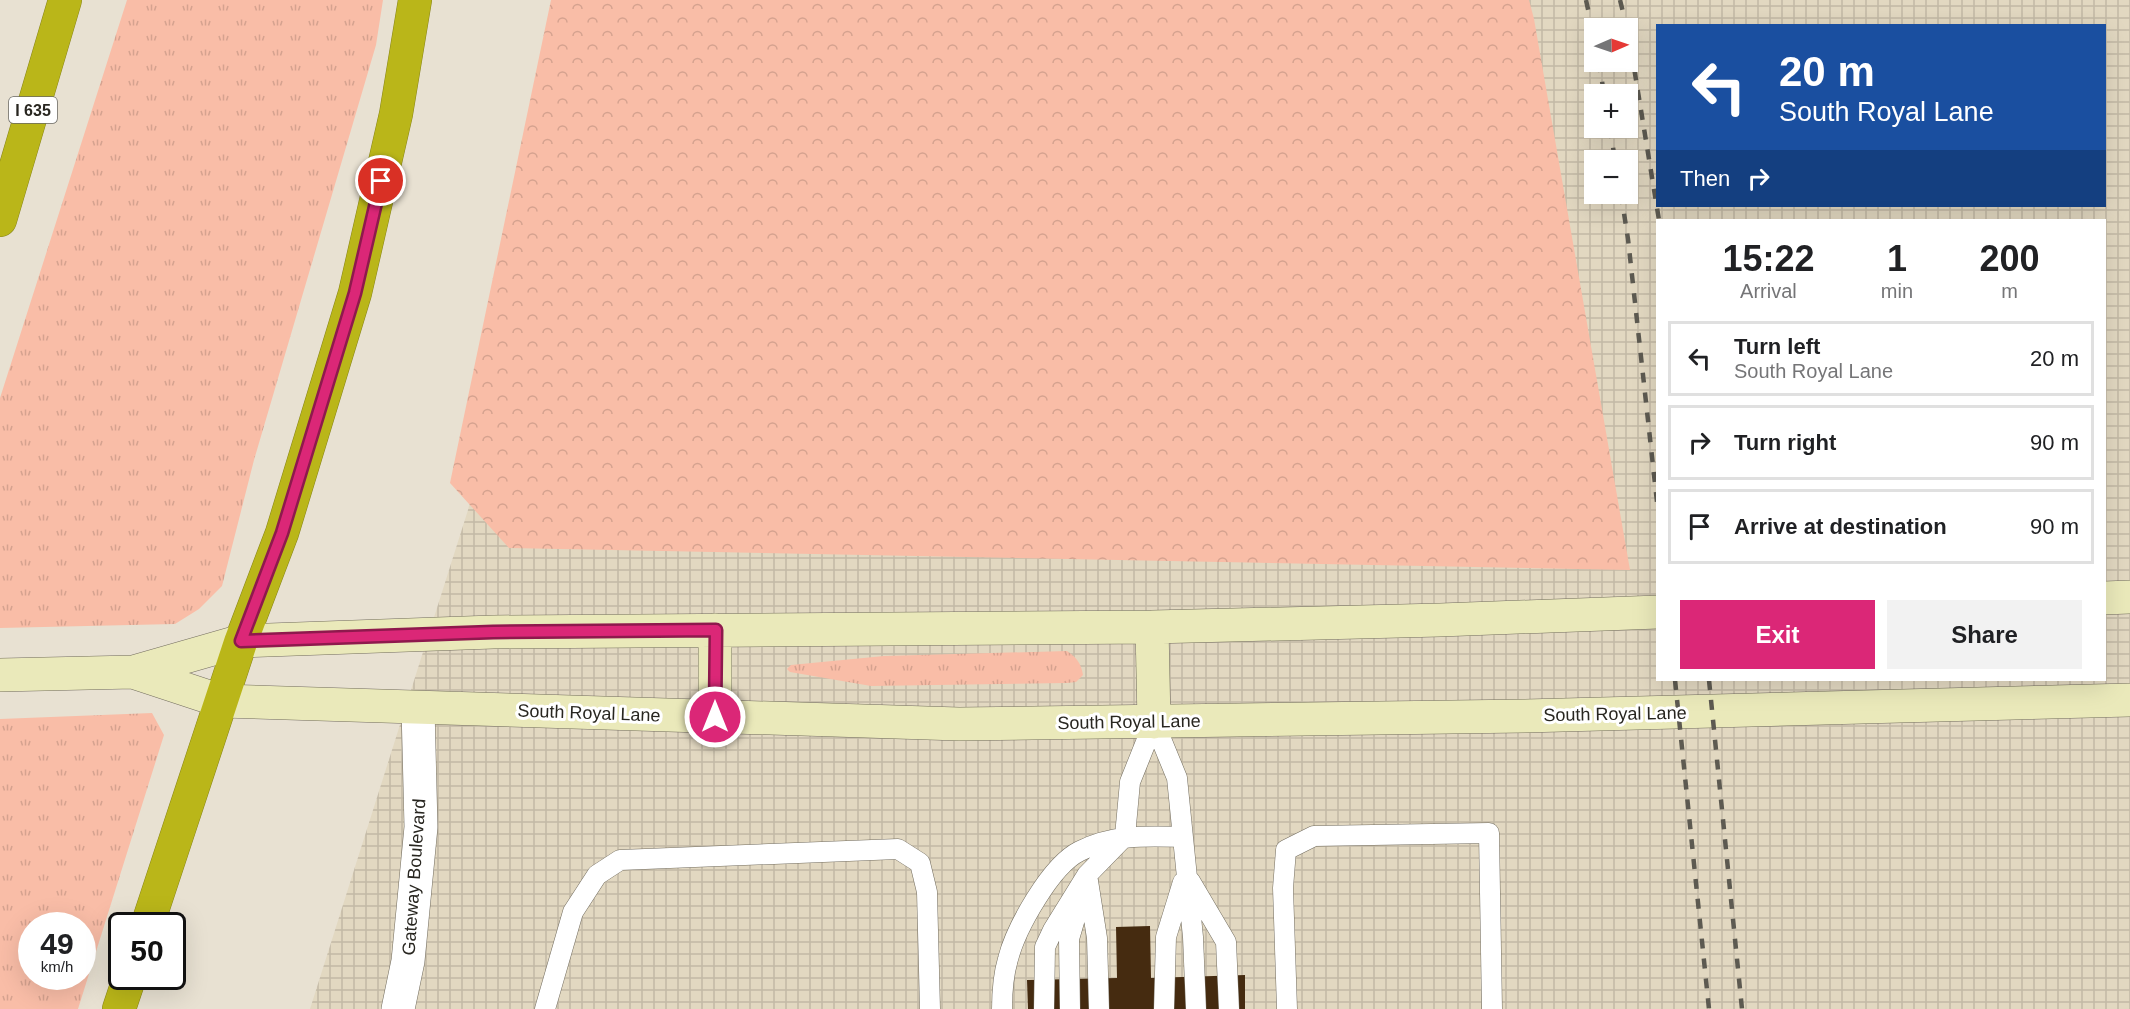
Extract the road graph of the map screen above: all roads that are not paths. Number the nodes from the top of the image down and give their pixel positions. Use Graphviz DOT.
graph roads {
  1 [pos="65,0"];
  2 [pos="415,0"];
  3 [pos="0,220"];
  4 [pos="2130,597"];
  5 [pos="2106,598"];
  6 [pos="1656,612"];
  7 [pos="1152,627"];
  8 [pos="716,630"];
  9 [pos="241,641"];
  10 [pos="133,672"];
  11 [pos="0,675"];
  12 [pos="221,700"];
  13 [pos="2130,700"];
  14 [pos="418,708"];
  15 [pos="715,717"];
  16 [pos="1154,722"];
  17 [pos="1125,836"];
  18 [pos="1183,837"];
  19 [pos="1186,874"];
  20 [pos="1087,875"];
  21 [pos="152,912"];
  22 [pos="125,990"];
  23 [pos="119,1009"];
  24 [pos="398,1009"];
  25 [pos="545,1009"];
  26 [pos="930,1009"];
  27 [pos="1002,1009"];
  28 [pos="1044,1009"];
  29 [pos="1070,1009"];
  30 [pos="1099,1009"];
  31 [pos="1164,1009"];
  32 [pos="1196,1009"];
  33 [pos="1229,1009"];
  34 [pos="1287,1009"];
  35 [pos="1492,1009"];
  1 -- 3 [label="highway, I 635"];
  2 -- 9 [label="highway"];
  4 -- 5 [label="main road"];
  6 -- 7 [label="main road, South Royal Lane"];
  7 -- 8 [label="main road, South Royal Lane"];
  7 -- 16 [label="main road"];
  8 -- 9 [label="main road, South Royal Lane"];
  8 -- 15 [label="main road"];
  9 -- 10 [label="main road, South Royal Lane"];
  9 -- 12 [label="highway"];
  10 -- 11 [label="main road, South Royal Lane"];
  10 -- 12 [label="main road, South Royal Lane"];
  12 -- 14 [label="main road, South Royal Lane"];
  12 -- 21 [label="highway"];
  13 -- 16 [label="main road, South Royal Lane"];
  14 -- 15 [label="main road, South Royal Lane"];
  14 -- 24 [label="street, Gateway Boulevard"];
  15 -- 16 [label="main road, South Royal Lane"];
  16 -- 17 [label="lane"];
  16 -- 18 [label="lane"];
  17 -- 18 [label="lane"];
  17 -- 20 [label="lane"];
  17 -- 27 [label="lane"];
  18 -- 19 [label="lane"];
  19 -- 31 [label="lane"];
  19 -- 32 [label="lane"];
  19 -- 33 [label="lane"];
  20 -- 28 [label="lane"];
  20 -- 29 [label="lane"];
  20 -- 30 [label="lane"];
  22 -- 23 [label="highway"];
  25 -- 26 [label="lane"];
  34 -- 35 [label="lane"];
}
